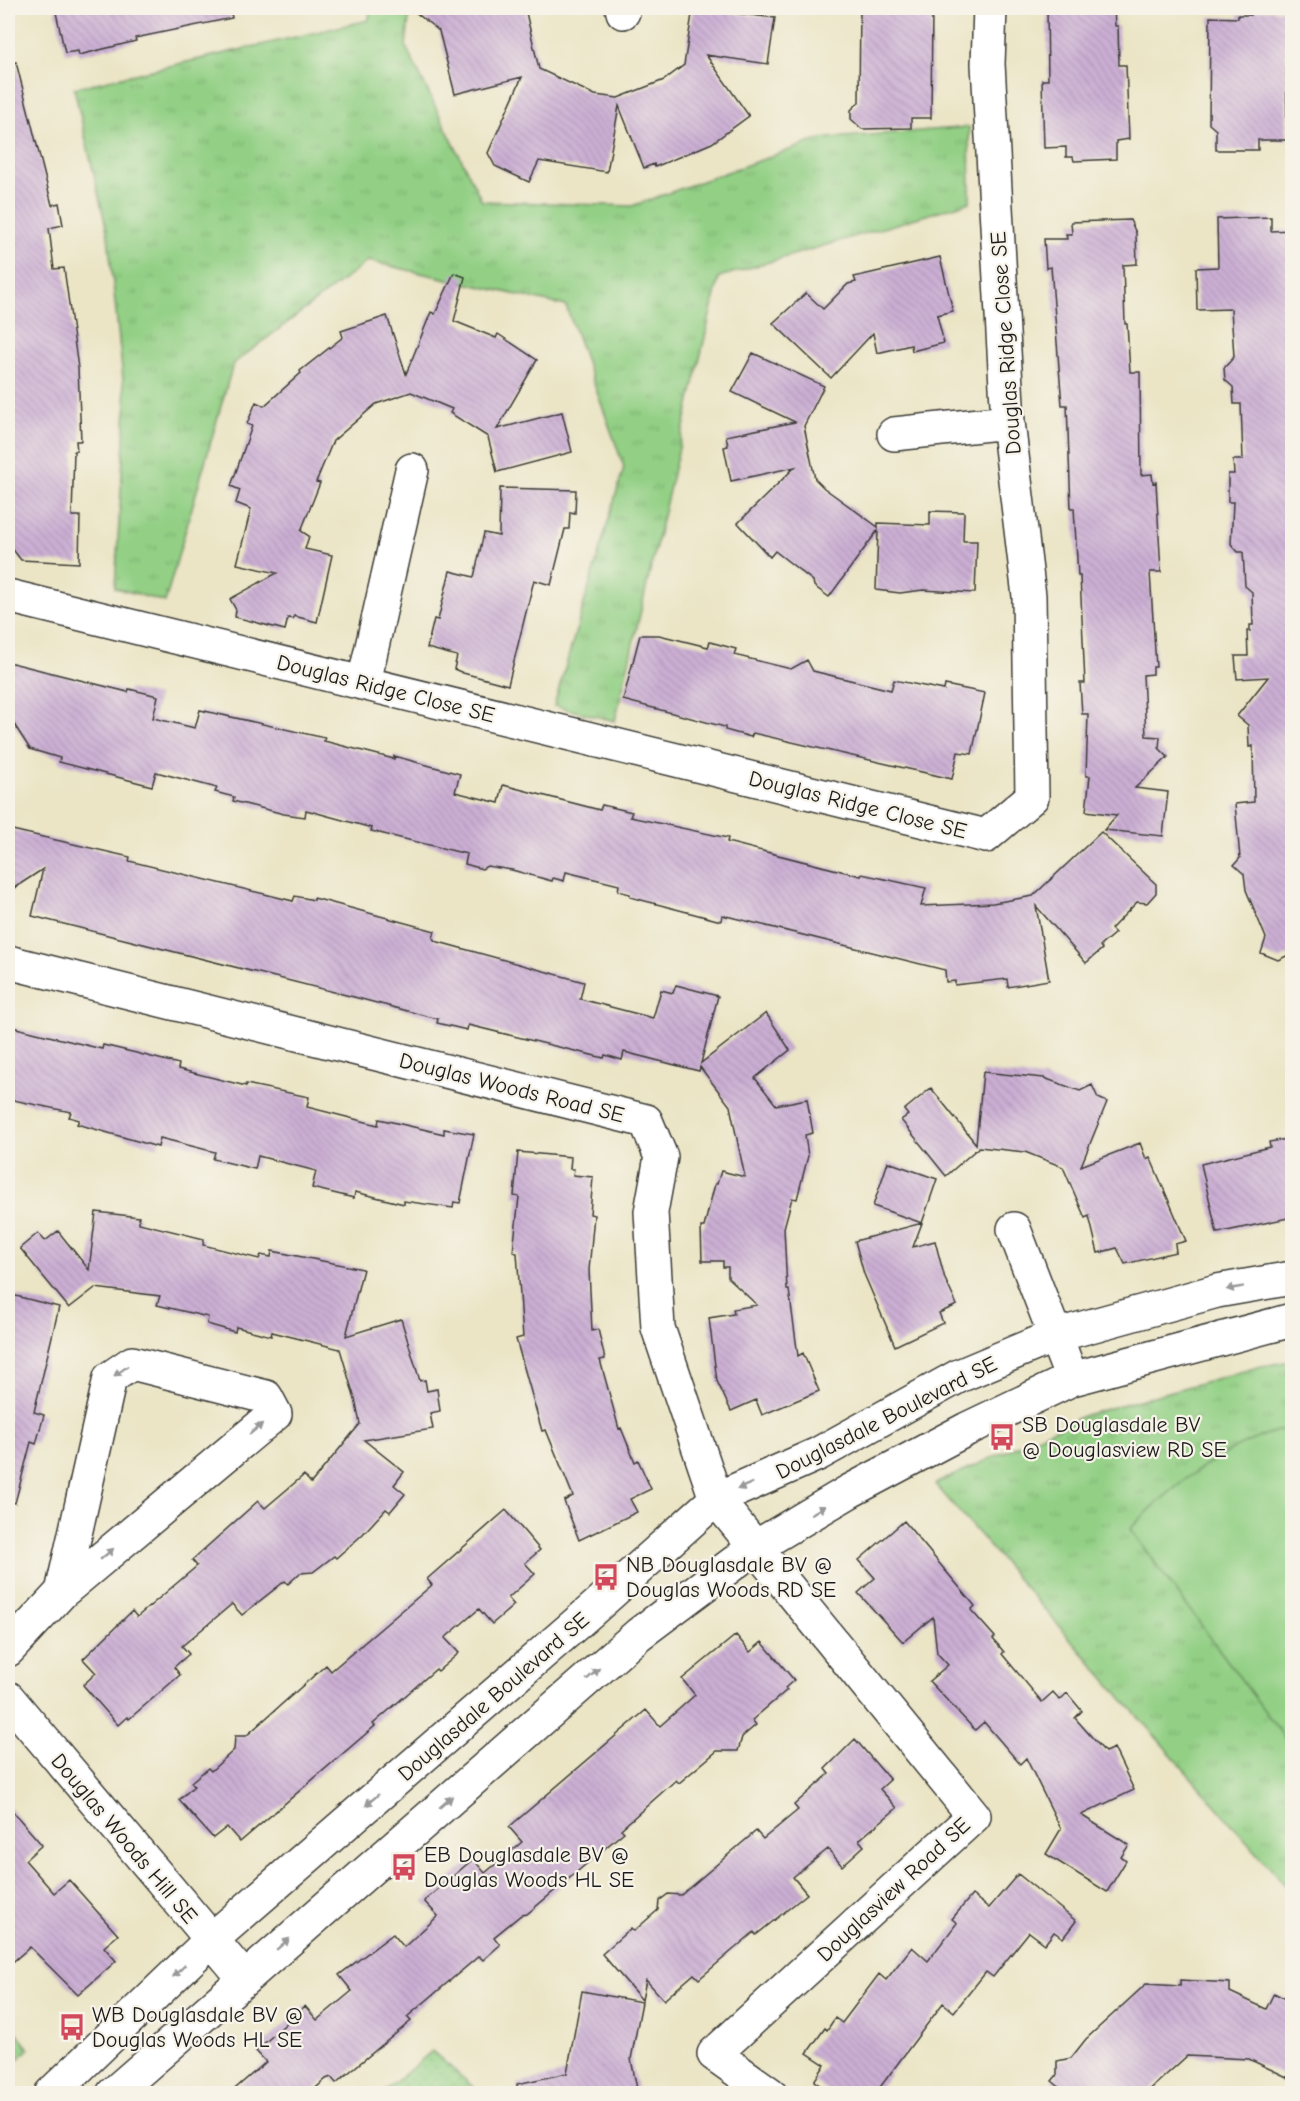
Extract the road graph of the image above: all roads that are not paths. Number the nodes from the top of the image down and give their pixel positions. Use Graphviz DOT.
graph roads {
  1 [pos="990,8"];
  2 [pos="1008,422"];
  3 [pos="894,434"];
  4 [pos="412,470"];
  5 [pos="8,596"];
  6 [pos="364,682"];
  7 [pos="8,962"];
  8 [pos="1014,1229"];
  9 [pos="1293,1278"];
  10 [pos="1293,1320"];
  11 [pos="1054,1336"];
  12 [pos="1072,1379"];
  13 [pos="716,1499"];
  14 [pos="754,1548"];
  15 [pos="62,1592"];
  16 [pos="8,1650"];
  17 [pos="8,1698"];
  18 [pos="210,1941"];
  19 [pos="244,1978"];
  20 [pos="51,2094"];
  21 [pos="113,2094"];
  22 [pos="770,2094"];
  1 -- 2 [label="street, Douglas Ridge Close SE"];
  2 -- 3 [label="street"];
  2 -- 6 [label="street, Douglas Ridge Close SE"];
  4 -- 6 [label="street"];
  5 -- 6 [label="street, Douglas Ridge Close SE"];
  7 -- 13 [label="street, Douglas Woods Road SE"];
  8 -- 11 [label="street"];
  9 -- 11 [label="street, Douglasdale Boulevard SE, one-way"];
  10 -- 12 [label="street"];
  11 -- 12 [label="street"];
  11 -- 13 [label="street, Douglasdale Boulevard SE, one-way"];
  14 -- 12 [label="street, one-way"];
  13 -- 14 [label="street, Douglas Woods Road SE"];
  13 -- 18 [label="street, Douglasdale Boulevard SE, one-way"];
  19 -- 14 [label="street, one-way"];
  14 -- 22 [label="street, Douglasview Road SE"];
  15 -- 15 [label="street, one-way"];
  15 -- 16 [label="street"];
  17 -- 18 [label="street, Douglas Woods Hill SE"];
  18 -- 19 [label="street, Douglas Woods Hill SE"];
  18 -- 20 [label="street, Douglasdale Boulevard SE, one-way"];
  19 -- 21 [label="street"];
}
